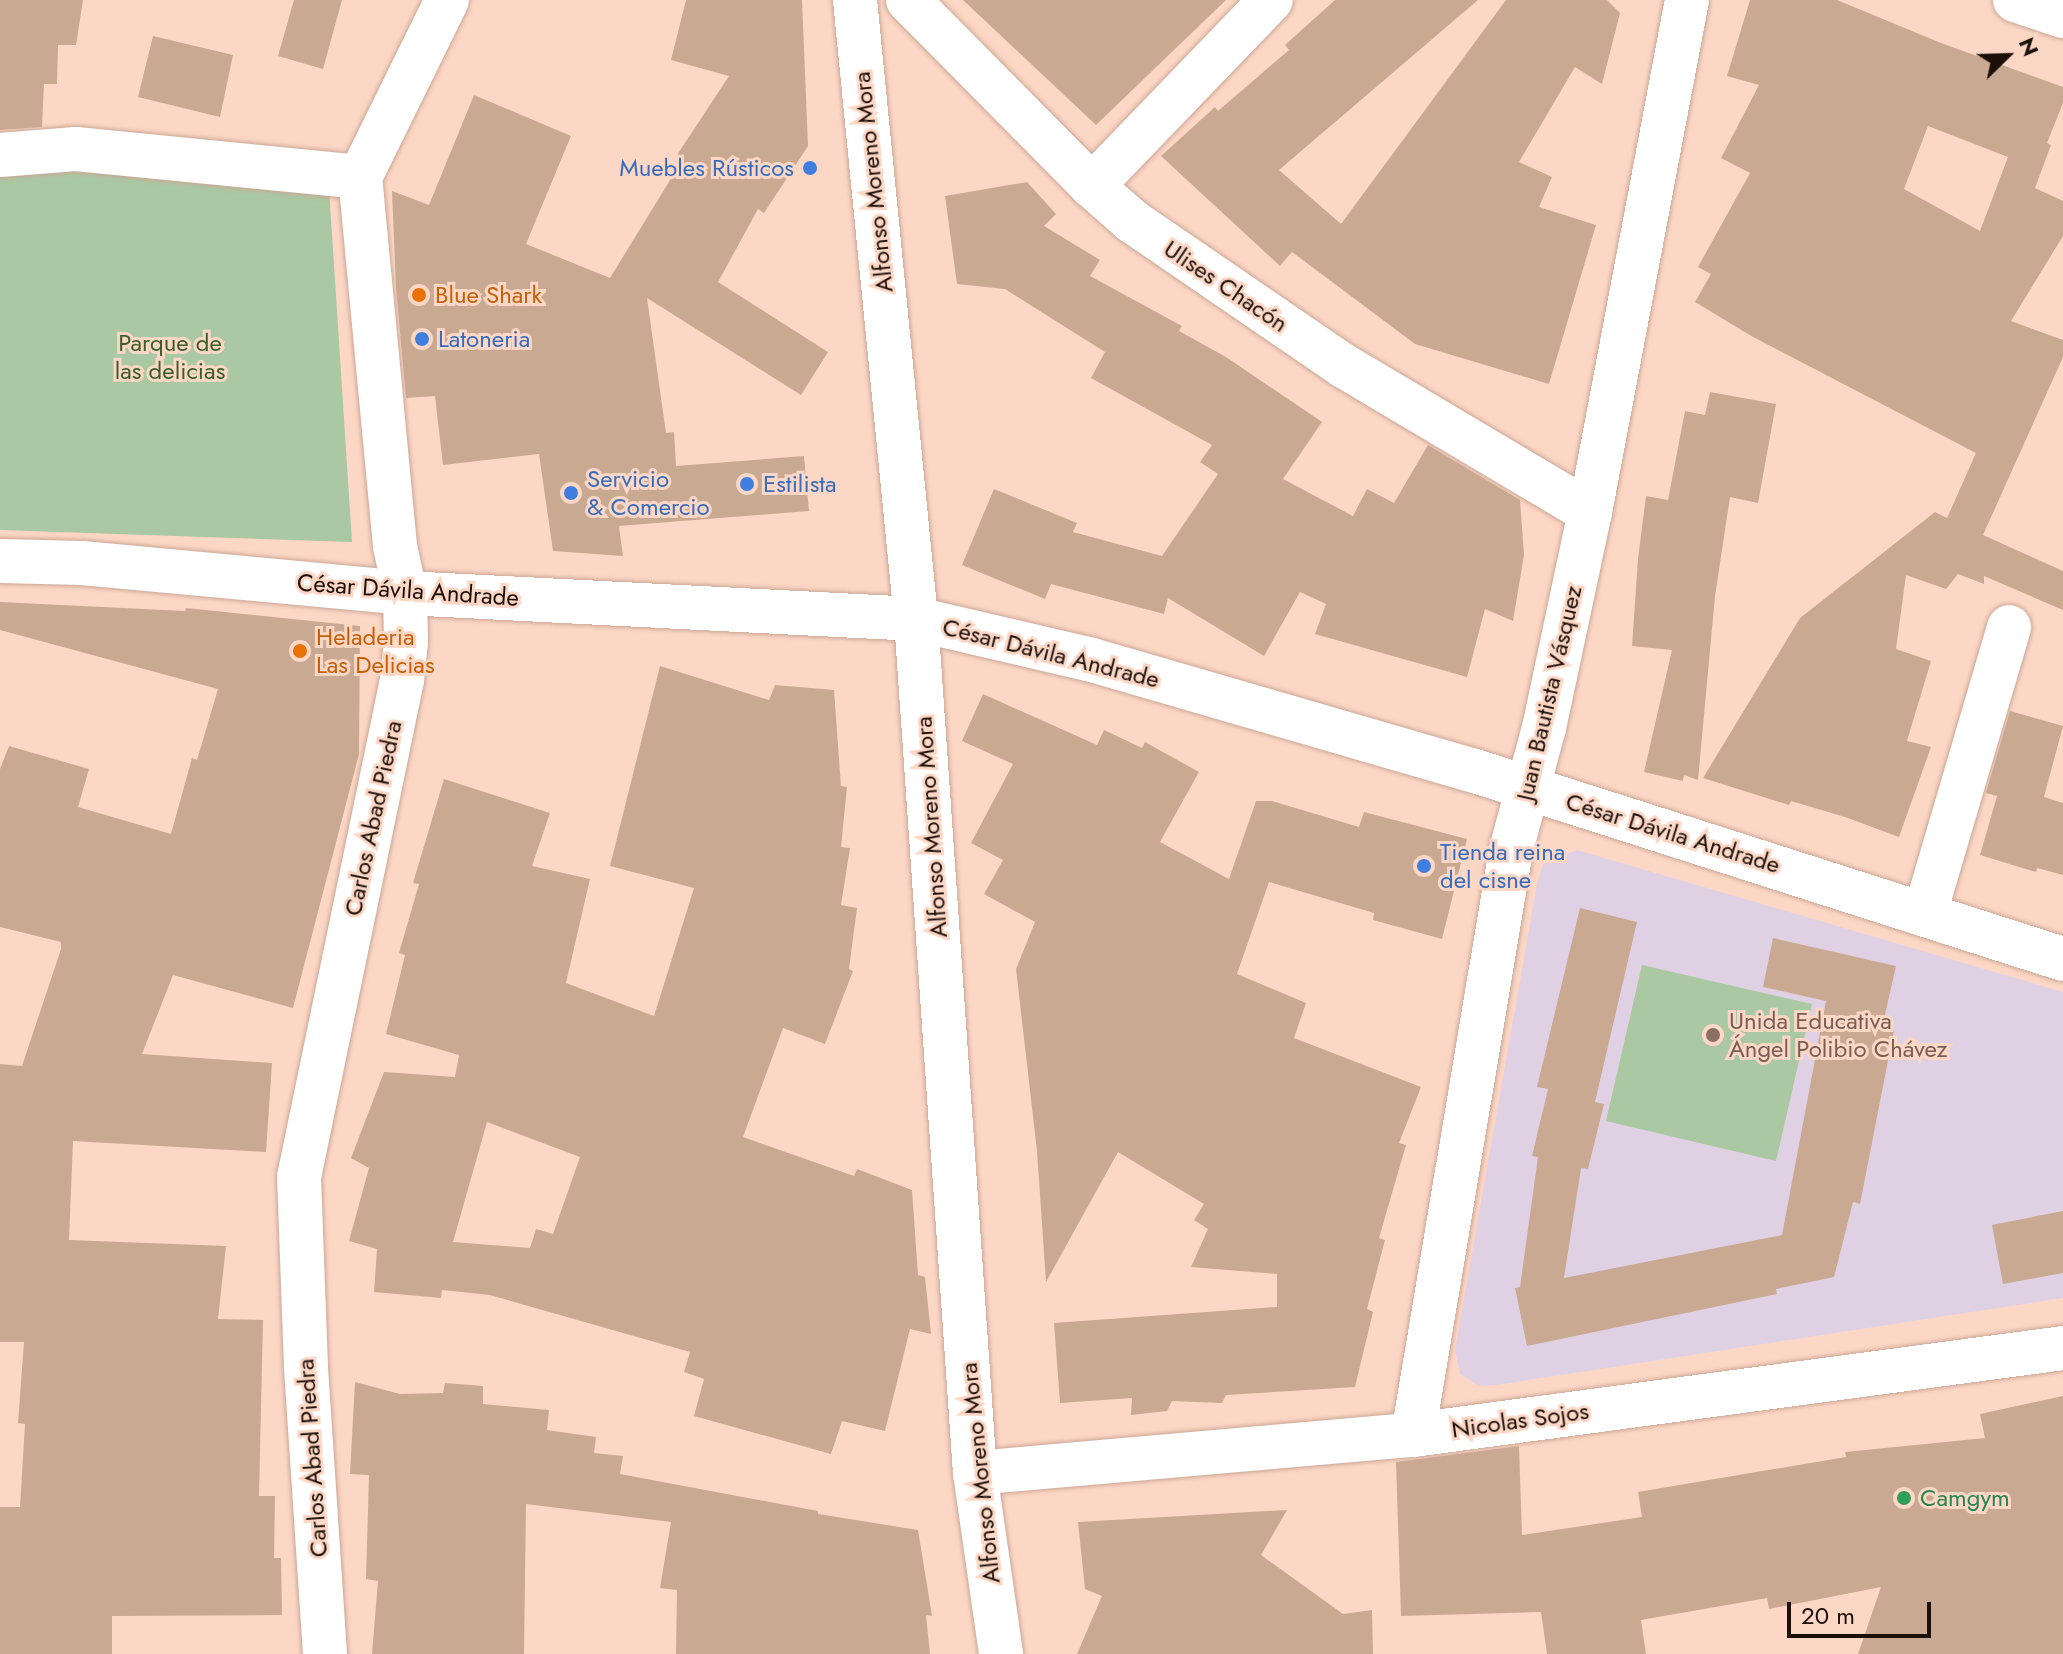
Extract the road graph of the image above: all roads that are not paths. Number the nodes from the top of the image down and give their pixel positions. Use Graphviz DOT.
graph roads {
  1 [pos="447,0"];
  2 [pos="855,0"];
  3 [pos="908,0"];
  4 [pos="1271,0"];
  5 [pos="1687,0"];
  6 [pos="2015,0"];
  7 [pos="2063,16"];
  8 [pos="0,155"];
  9 [pos="360,177"];
  10 [pos="1092,186"];
  11 [pos="1590,512"];
  12 [pos="0,561"];
  13 [pos="405,593"];
  14 [pos="916,619"];
  15 [pos="2009,627"];
  16 [pos="1527,789"];
  17 [pos="1925,913"];
  18 [pos="2063,959"];
  19 [pos="2063,1348"];
  20 [pos="1413,1435"];
  21 [pos="975,1473"];
  22 [pos="325,1654"];
  23 [pos="1001,1654"];
  1 -- 9 [label="street"];
  2 -- 14 [label="street, Alfonso Moreno Mora"];
  3 -- 10 [label="street, Ulises Chacón"];
  4 -- 10 [label="street"];
  5 -- 11 [label="street, Juan Bautista Vásquez"];
  6 -- 7 [label="street"];
  8 -- 9 [label="street"];
  9 -- 13 [label="street, Carlos Abad Piedra"];
  10 -- 11 [label="street, Ulises Chacón"];
  11 -- 16 [label="street, Juan Bautista Vásquez"];
  12 -- 13 [label="street, César Dávila Andrade"];
  13 -- 14 [label="street, César Dávila Andrade"];
  13 -- 22 [label="street, Carlos Abad Piedra"];
  14 -- 16 [label="street, César Dávila Andrade"];
  14 -- 21 [label="street, Alfonso Moreno Mora"];
  15 -- 17 [label="street"];
  16 -- 17 [label="street, César Dávila Andrade"];
  16 -- 20 [label="street, Juan Bautista Vásquez"];
  17 -- 18 [label="street, César Dávila Andrade"];
  19 -- 20 [label="street, Nicolas Sojos"];
  20 -- 21 [label="street, Nicolas Sojos"];
  21 -- 23 [label="street, Alfonso Moreno Mora"];
}
